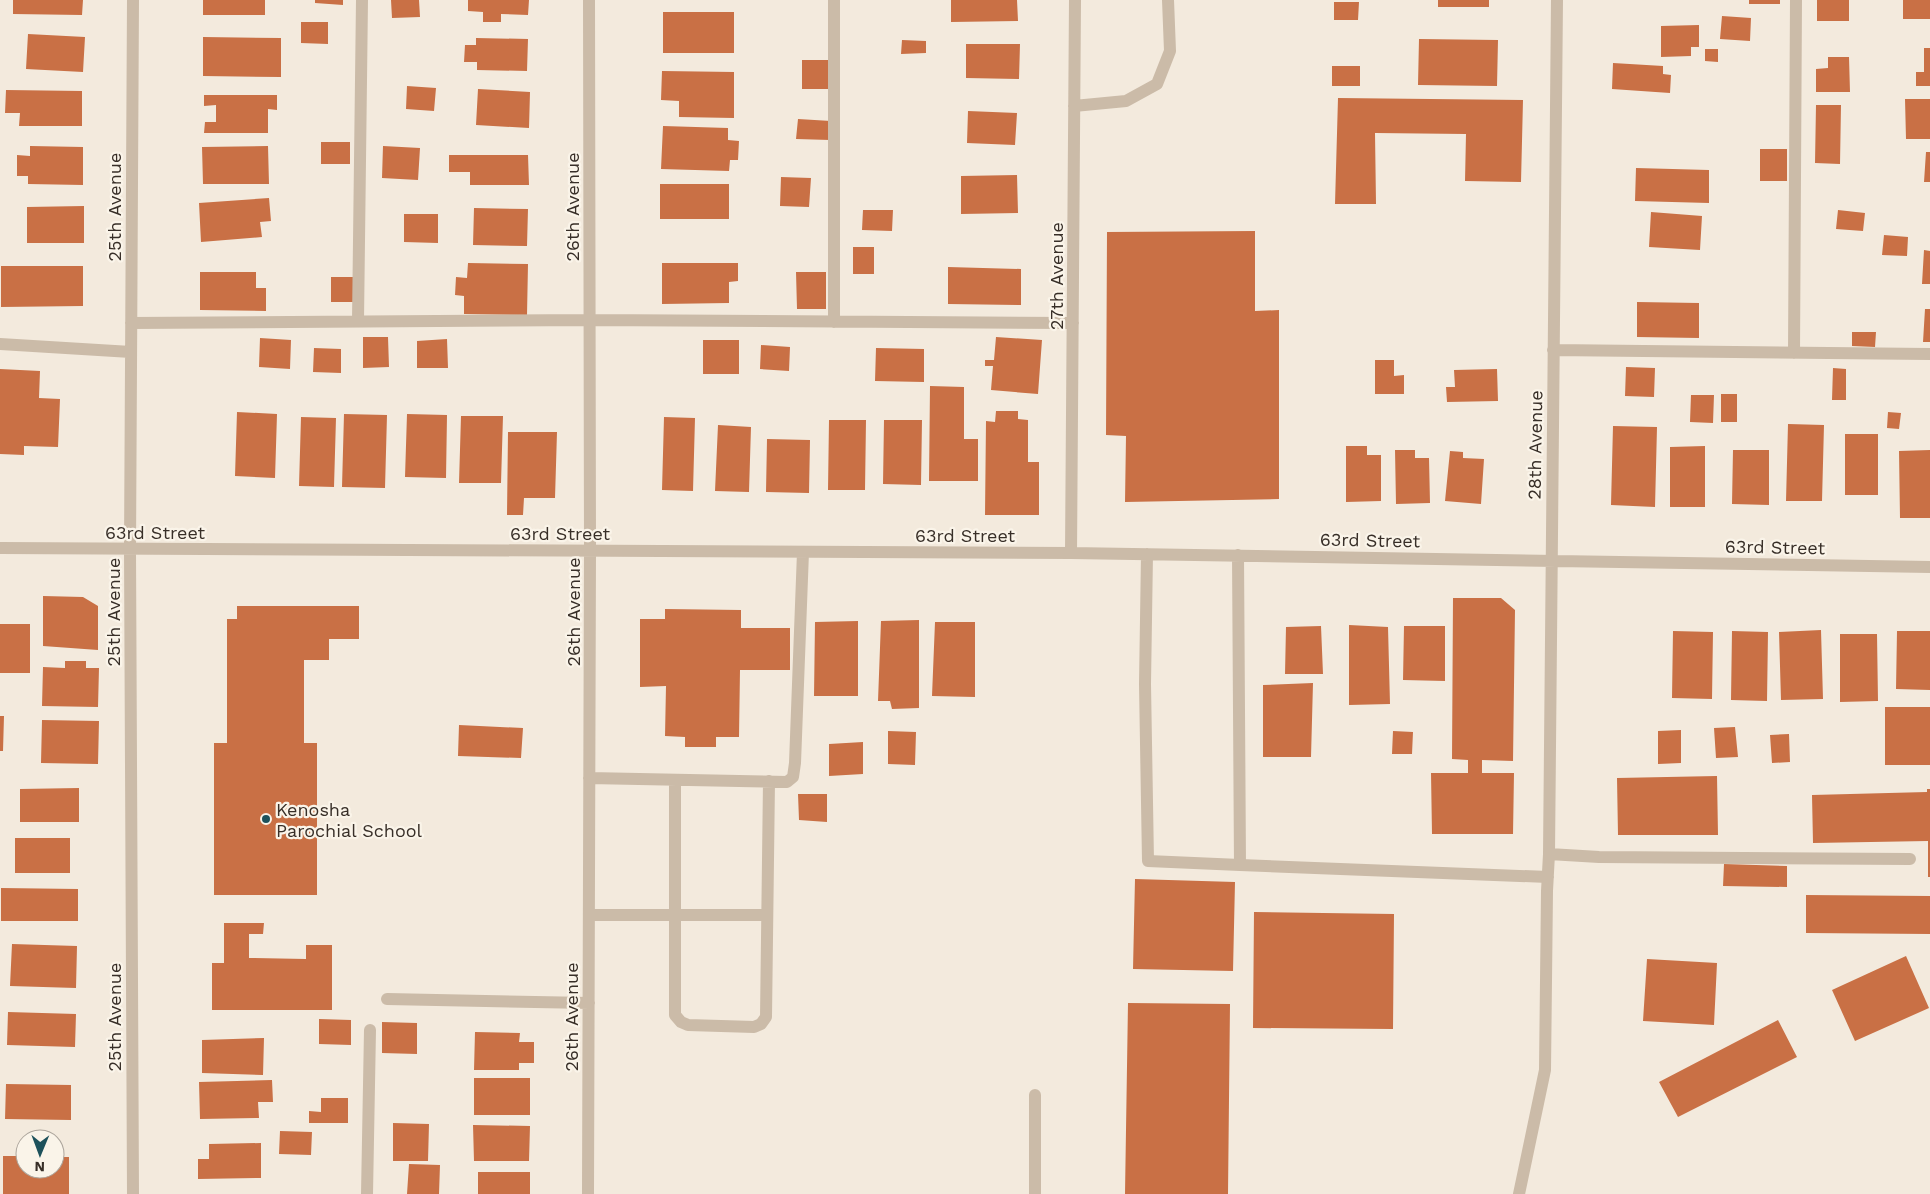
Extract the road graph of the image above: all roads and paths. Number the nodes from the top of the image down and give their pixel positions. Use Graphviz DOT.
graph roads {
  1 [pos="132,0"];
  2 [pos="362,0"];
  3 [pos="589,0"];
  4 [pos="834,0"];
  5 [pos="1075,0"];
  6 [pos="1168,0"];
  7 [pos="1557,0"];
  8 [pos="1796,0"];
  9 [pos="1074,106"];
  10 [pos="590,320"];
  11 [pos="358,321"];
  12 [pos="834,322"];
  13 [pos="131,323"];
  14 [pos="1073,323"];
  15 [pos="0,344"];
  16 [pos="1553,350"];
  17 [pos="131,352"];
  18 [pos="1794,353"];
  19 [pos="1930,354"];
  20 [pos="0,548"];
  21 [pos="130,550"];
  22 [pos="590,551"];
  23 [pos="803,552"];
  24 [pos="1071,553"];
  25 [pos="1147,554"];
  26 [pos="1238,556"];
  27 [pos="1551,560"];
  28 [pos="1930,568"];
  29 [pos="589,778"];
  30 [pos="675,780"];
  31 [pos="769,782"];
  32 [pos="1550,854"];
  33 [pos="1910,859"];
  34 [pos="1240,865"];
  35 [pos="1548,877"];
  36 [pos="675,914"];
  37 [pos="589,915"];
  38 [pos="767,915"];
  39 [pos="387,999"];
  40 [pos="589,1003"];
  41 [pos="370,1030"];
  42 [pos="1035,1095"];
  43 [pos="133,1194"];
  44 [pos="367,1194"];
  45 [pos="588,1194"];
  46 [pos="1035,1194"];
  47 [pos="1519,1194"];
  1 -- 13 [label="street, 25th Avenue"];
  2 -- 11 [label="street"];
  3 -- 10 [label="street, 26th Avenue"];
  4 -- 12 [label="street"];
  5 -- 9 [label="street, 27th Avenue"];
  6 -- 9 [label="street"];
  7 -- 16 [label="street, 28th Avenue"];
  8 -- 18 [label="street"];
  9 -- 14 [label="street, 27th Avenue"];
  10 -- 11 [label="street"];
  10 -- 12 [label="street"];
  10 -- 22 [label="street, 26th Avenue"];
  11 -- 13 [label="street"];
  12 -- 14 [label="street"];
  13 -- 17 [label="street, 25th Avenue"];
  14 -- 24 [label="street, 27th Avenue"];
  15 -- 17 [label="street"];
  16 -- 18 [label="street"];
  16 -- 27 [label="street, 28th Avenue"];
  17 -- 21 [label="street, 25th Avenue"];
  18 -- 19 [label="street"];
  20 -- 21 [label="street, 63rd Street"];
  21 -- 22 [label="street, 63rd Street"];
  21 -- 43 [label="street, 25th Avenue"];
  22 -- 23 [label="street, 63rd Street"];
  22 -- 29 [label="street, 26th Avenue"];
  23 -- 24 [label="street, 63rd Street"];
  23 -- 31 [label="street"];
  24 -- 25 [label="street, 63rd Street"];
  25 -- 26 [label="street, 63rd Street"];
  25 -- 34 [label="street"];
  26 -- 27 [label="street, 63rd Street"];
  26 -- 34 [label="street"];
  27 -- 28 [label="street, 63rd Street"];
  27 -- 32 [label="street, 28th Avenue"];
  29 -- 30 [label="street"];
  29 -- 37 [label="street, 26th Avenue"];
  30 -- 31 [label="street"];
  30 -- 36 [label="street"];
  31 -- 38 [label="street"];
  32 -- 33 [label="street"];
  32 -- 35 [label="street, 28th Avenue"];
  34 -- 35 [label="street"];
  35 -- 47 [label="street, 28th Avenue"];
  36 -- 37 [label="street"];
  36 -- 38 [label="street"];
  36 -- 38 [label="street"];
  37 -- 40 [label="street, 26th Avenue"];
  39 -- 40 [label="street"];
  40 -- 45 [label="street, 26th Avenue"];
  41 -- 44 [label="street"];
  42 -- 46 [label="street"];
}
